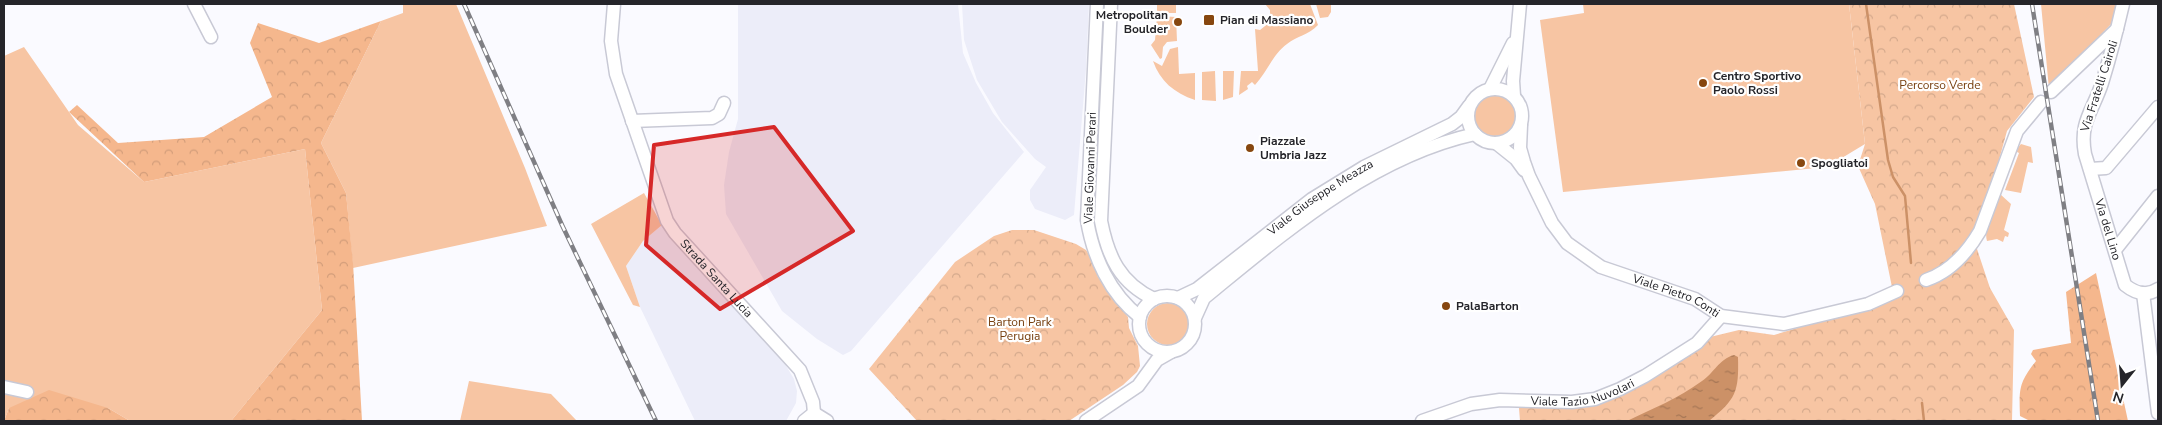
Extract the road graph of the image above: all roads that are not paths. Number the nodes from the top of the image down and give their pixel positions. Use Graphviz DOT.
graph roads {
  1 [pos="194,4"];
  2 [pos="614,4"];
  3 [pos="1097,4"];
  4 [pos="1111,4"];
  5 [pos="1520,4"];
  6 [pos="2124,4"];
  7 [pos="2117,29"];
  8 [pos="1518,32"];
  9 [pos="211,37"];
  10 [pos="1490,89"];
  11 [pos="2051,92"];
  12 [pos="1514,96"];
  13 [pos="2041,102"];
  14 [pos="724,103"];
  15 [pos="1469,106"];
  16 [pos="2158,107"];
  17 [pos="632,121"];
  18 [pos="1521,125"];
  19 [pos="1475,134"];
  20 [pos="2082,139"];
  21 [pos="1496,143"];
  22 [pos="2090,169"];
  23 [pos="1529,176"];
  24 [pos="2158,196"];
  25 [pos="2115,250"];
  26 [pos="1926,280"];
  27 [pos="2158,289"];
  28 [pos="1897,290"];
  29 [pos="2143,294"];
  30 [pos="1178,298"];
  31 [pos="1154,300"];
  32 [pos="1720,316"];
  33 [pos="1140,317"];
  34 [pos="1195,318"];
  35 [pos="1148,344"];
  36 [pos="1171,352"];
  37 [pos="1149,369"];
  38 [pos="4,387"];
  39 [pos="27,392"];
  40 [pos="2158,413"];
  41 [pos="809,417"];
  42 [pos="826,421"];
  43 [pos="1086,421"];
  44 [pos="1422,421"];
  1 -- 9 [label="street"];
  2 -- 17 [label="street, Strada Santa Lucia"];
  3 -- 33 [label="street, Viale Giovanni Perari"];
  4 -- 31 [label="street, Viale Giovanni Perari"];
  5 -- 8 [label="street, Viale Pietro Conti"];
  6 -- 7 [label="street, Via Fratelli Cairoli"];
  7 -- 11 [label="street"];
  7 -- 20 [label="street, Via Fratelli Cairoli"];
  8 -- 10 [label="street, Viale Pietro Conti"];
  8 -- 12 [label="street, Viale Pietro Conti"];
  10 -- 12 [label="street"];
  10 -- 15 [label="street, Viale Pietro Conti"];
  12 -- 18 [label="street, Viale Pietro Conti"];
  13 -- 26 [label="street"];
  14 -- 17 [label="street"];
  15 -- 19 [label="street"];
  15 -- 30 [label="street, Viale Giuseppe Meazza"];
  16 -- 22 [label="street"];
  17 -- 41 [label="street, Strada Santa Lucia"];
  18 -- 21 [label="street"];
  18 -- 23 [label="street, Viale Pietro Conti"];
  19 -- 21 [label="street, Viale Pietro Conti"];
  19 -- 34 [label="street, Viale Giuseppe Meazza"];
  20 -- 22 [label="street, Via del Lino"];
  21 -- 23 [label="street, Viale Pietro Conti"];
  22 -- 25 [label="street, Via del Lino"];
  23 -- 32 [label="street, Viale Pietro Conti"];
  24 -- 25 [label="street"];
  25 -- 29 [label="street, Via del Lino"];
  27 -- 29 [label="street"];
  28 -- 32 [label="street, Viale Pietro Conti"];
  29 -- 40 [label="street"];
  30 -- 31 [label="street"];
  30 -- 34 [label="street"];
  31 -- 33 [label="street"];
  32 -- 44 [label="street, Viale Tazio Nuvolari"];
  33 -- 35 [label="street"];
  34 -- 36 [label="street"];
  35 -- 36 [label="street"];
  35 -- 37 [label="street"];
  36 -- 37 [label="street"];
  37 -- 43 [label="street"];
  38 -- 39 [label="street"];
  41 -- 42 [label="street"];
}
